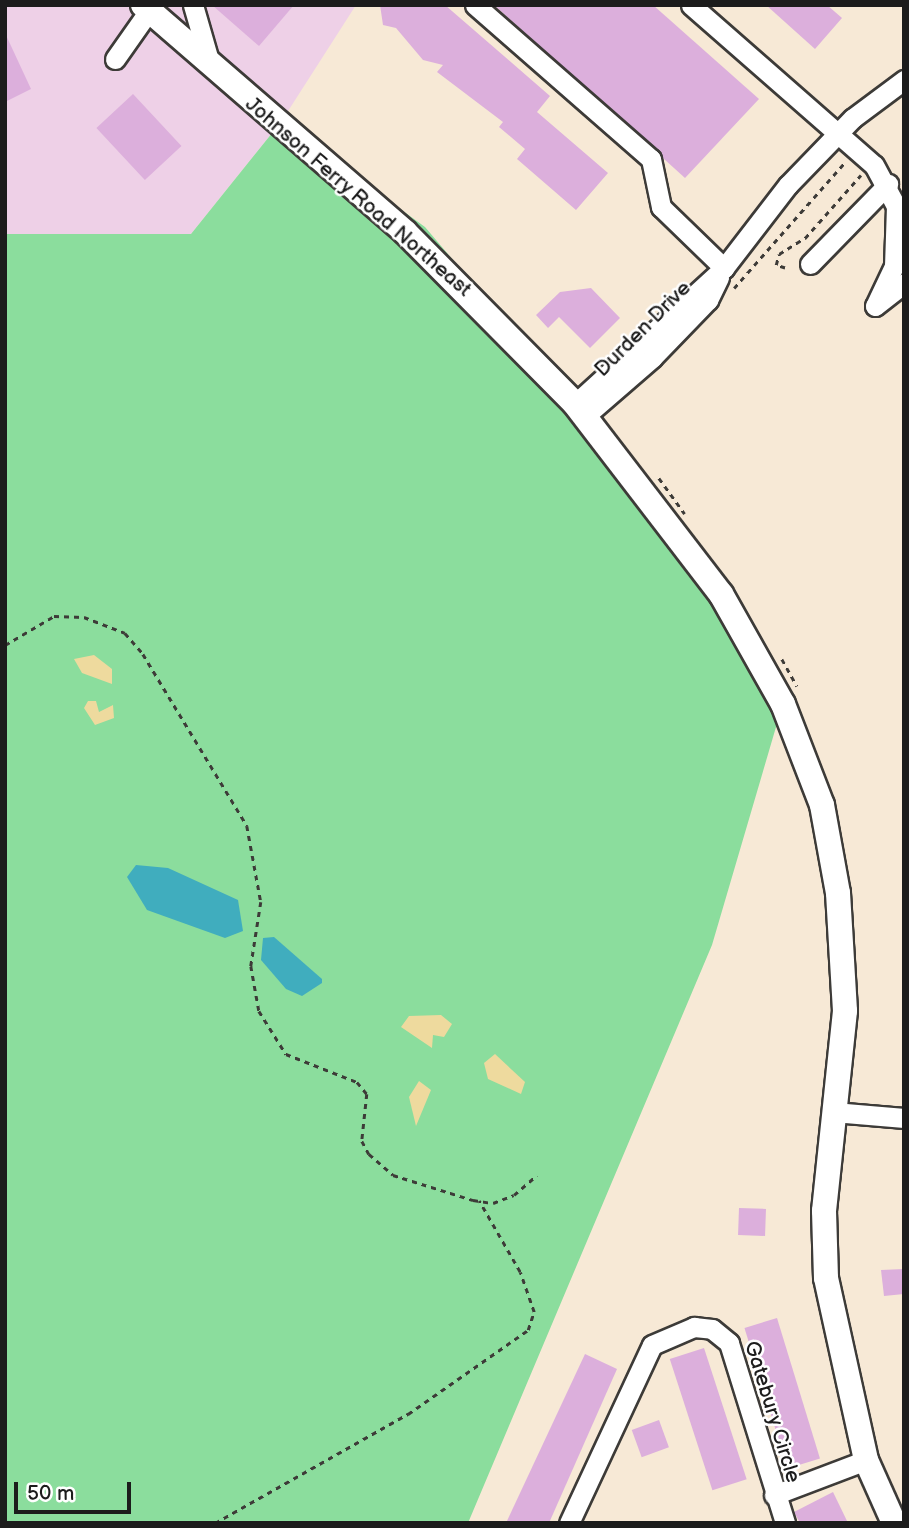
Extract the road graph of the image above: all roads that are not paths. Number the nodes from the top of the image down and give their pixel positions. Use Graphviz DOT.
graph roads {
  1 [pos="186,5"];
  2 [pos="193,5"];
  3 [pos="475,5"];
  4 [pos="691,5"];
  5 [pos="153,12"];
  6 [pos="115,59"];
  7 [pos="212,68"];
  8 [pos="904,80"];
  9 [pos="840,134"];
  10 [pos="888,184"];
  11 [pos="900,209"];
  12 [pos="810,264"];
  13 [pos="724,268"];
  14 [pos="900,273"];
  15 [pos="580,410"];
  16 [pos="834,1112"];
  17 [pos="904,1118"];
  18 [pos="866,1460"];
  19 [pos="774,1495"];
  20 [pos="569,1523"];
  21 [pos="785,1523"];
  22 [pos="894,1523"];
  1 -- 5 [label="street"];
  2 -- 7 [label="street"];
  3 -- 13 [label="street"];
  4 -- 9 [label="street"];
  5 -- 6 [label="street"];
  5 -- 7 [label="main road, Johnson Ferry Road Northeast"];
  7 -- 15 [label="main road, Johnson Ferry Road Northeast"];
  8 -- 9 [label="street, Durden Drive"];
  9 -- 10 [label="street"];
  9 -- 13 [label="street, Durden Drive"];
  10 -- 11 [label="street"];
  10 -- 12 [label="street"];
  11 -- 14 [label="street"];
  13 -- 15 [label="street, Durden Drive"];
  15 -- 16 [label="main road, Johnson Ferry Road Northeast"];
  16 -- 17 [label="street"];
  16 -- 18 [label="main road, Johnson Ferry Road Northeast"];
  18 -- 19 [label="street"];
  18 -- 22 [label="main road, Johnson Ferry Road Northeast"];
  19 -- 20 [label="street, Gatebury Circle"];
  19 -- 21 [label="street, Gatebury Circle"];
}
